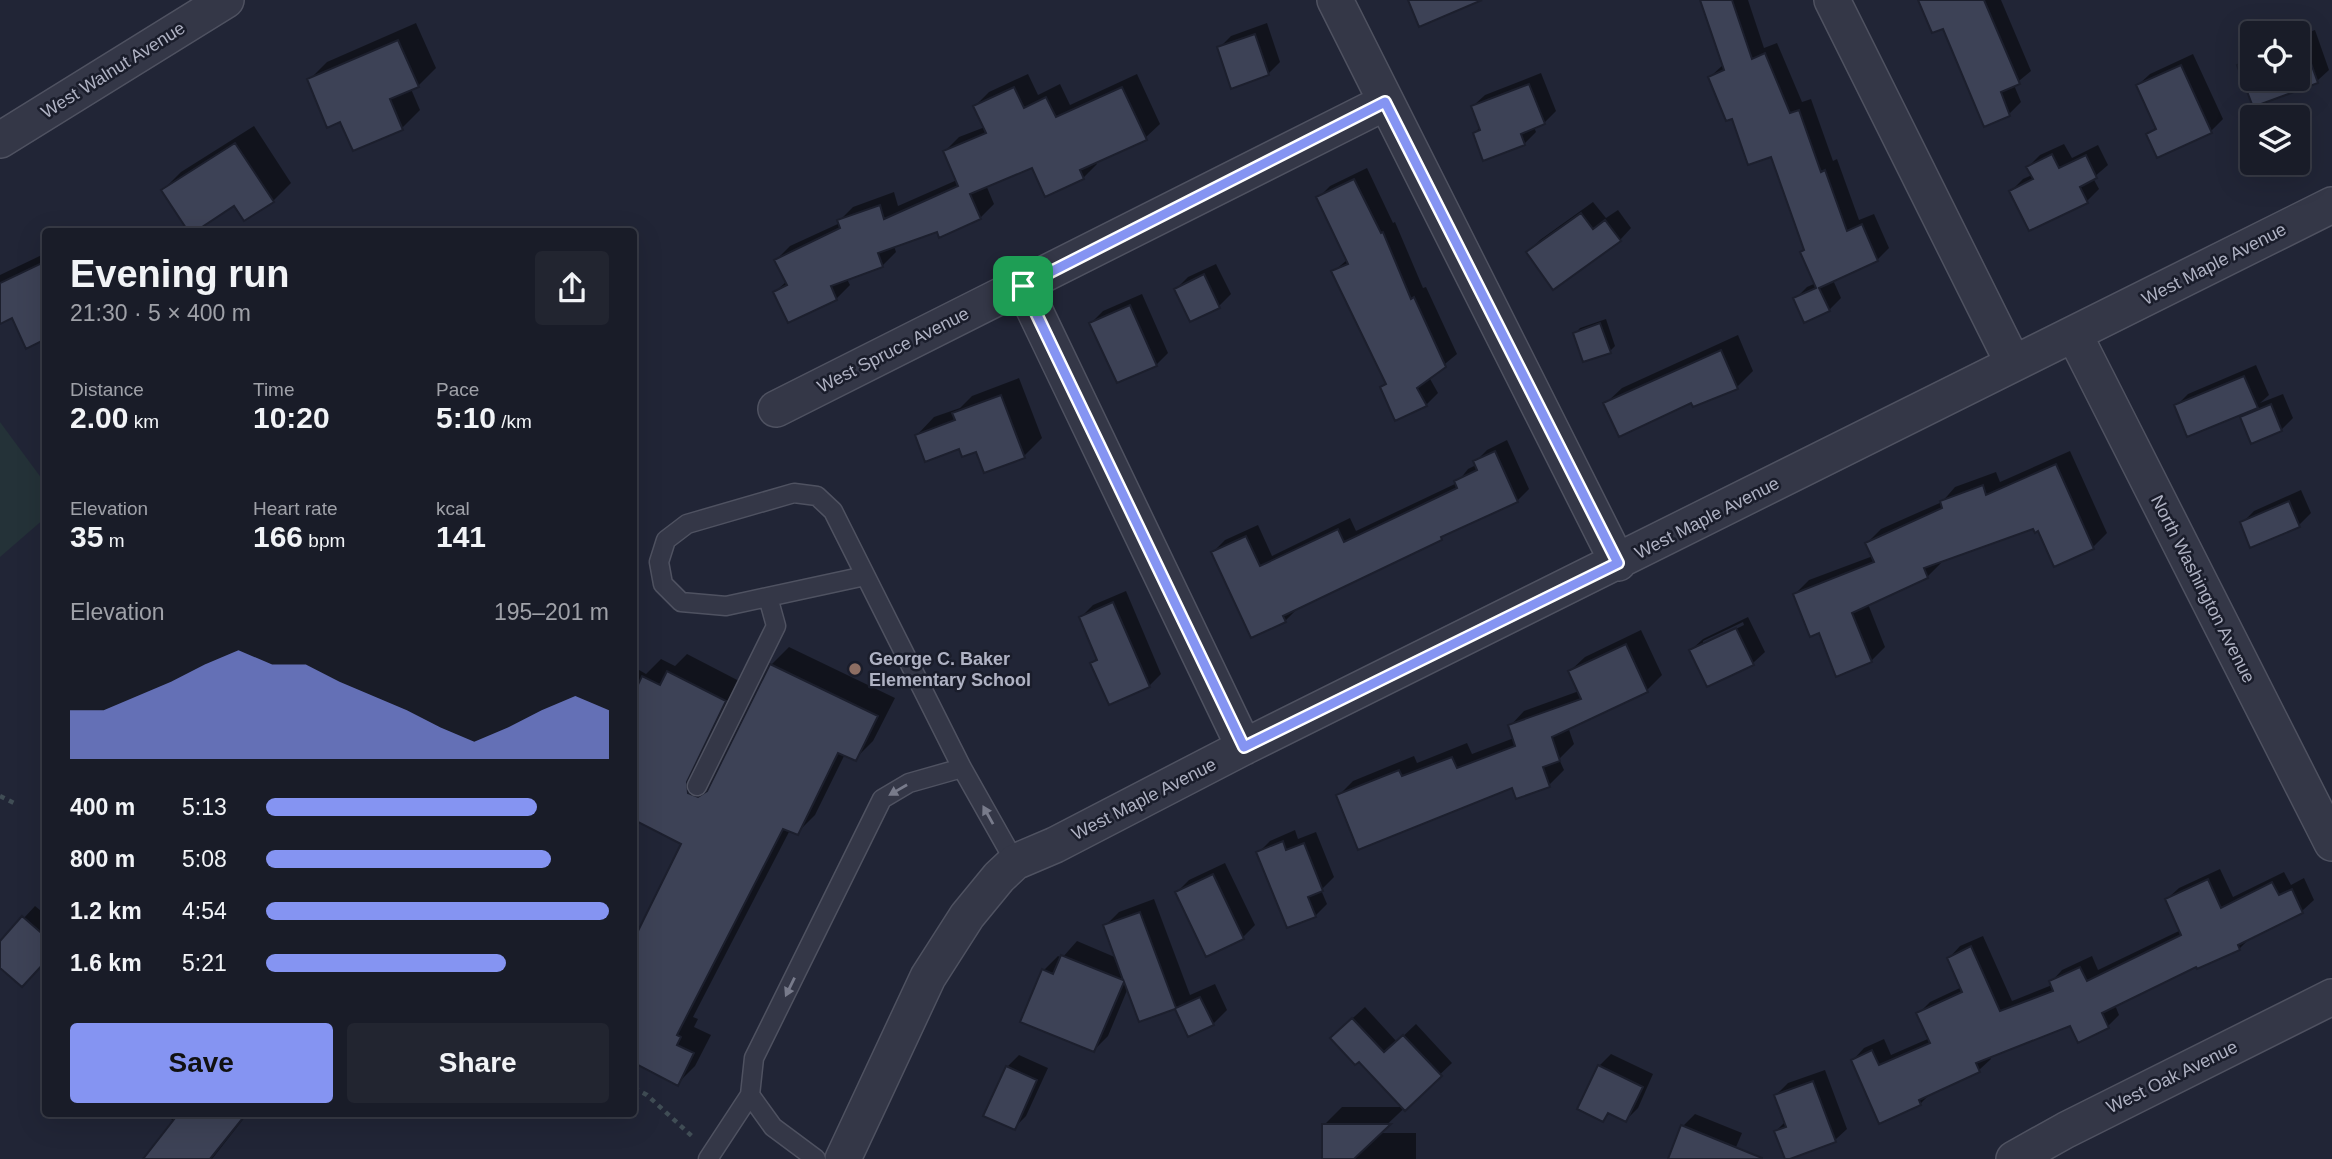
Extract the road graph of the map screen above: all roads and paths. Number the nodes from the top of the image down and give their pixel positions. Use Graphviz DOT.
graph roads {
  1 [pos="226,0"];
  2 [pos="1335,0"];
  3 [pos="1832,0"];
  4 [pos="1385,102"];
  5 [pos="0,140"];
  6 [pos="2332,205"];
  7 [pos="1023,286"];
  8 [pos="2074,334"];
  9 [pos="2013,363"];
  10 [pos="776,409"];
  11 [pos="1618,563"];
  12 [pos="865,576"];
  13 [pos="768,597"];
  14 [pos="1244,747"];
  15 [pos="962,768"];
  16 [pos="697,786"];
  17 [pos="0,796"];
  18 [pos="14,803"];
  19 [pos="2332,843"];
  20 [pos="1015,862"];
  21 [pos="2332,997"];
  22 [pos="637,1090"];
  23 [pos="750,1095"];
  24 [pos="695,1140"];
  25 [pos="708,1159"];
  26 [pos="816,1159"];
  27 [pos="843,1159"];
  28 [pos="2014,1159"];
  1 -- 5 [label="street, West Walnut Avenue"];
  2 -- 4 [label="street"];
  3 -- 9 [label="street"];
  4 -- 7 [label="street, West Spruce Avenue"];
  4 -- 11 [label="street"];
  6 -- 8 [label="street, West Maple Avenue"];
  7 -- 10 [label="street, West Spruce Avenue"];
  7 -- 14 [label="street"];
  8 -- 9 [label="street, West Maple Avenue"];
  8 -- 19 [label="street, North Washington Avenue"];
  9 -- 11 [label="street, West Maple Avenue"];
  11 -- 14 [label="street, West Maple Avenue"];
  12 -- 13 [label="lane"];
  12 -- 13 [label="lane"];
  12 -- 15 [label="lane"];
  13 -- 16 [label="lane"];
  14 -- 20 [label="street, West Maple Avenue"];
  20 -- 15 [label="lane, one-way"];
  15 -- 23 [label="lane, one-way"];
  17 -- 18 [label="path"];
  20 -- 27 [label="street, West Maple Avenue"];
  21 -- 28 [label="street, West Oak Avenue"];
  22 -- 24 [label="path"];
  23 -- 25 [label="lane"];
  23 -- 26 [label="lane"];
}
